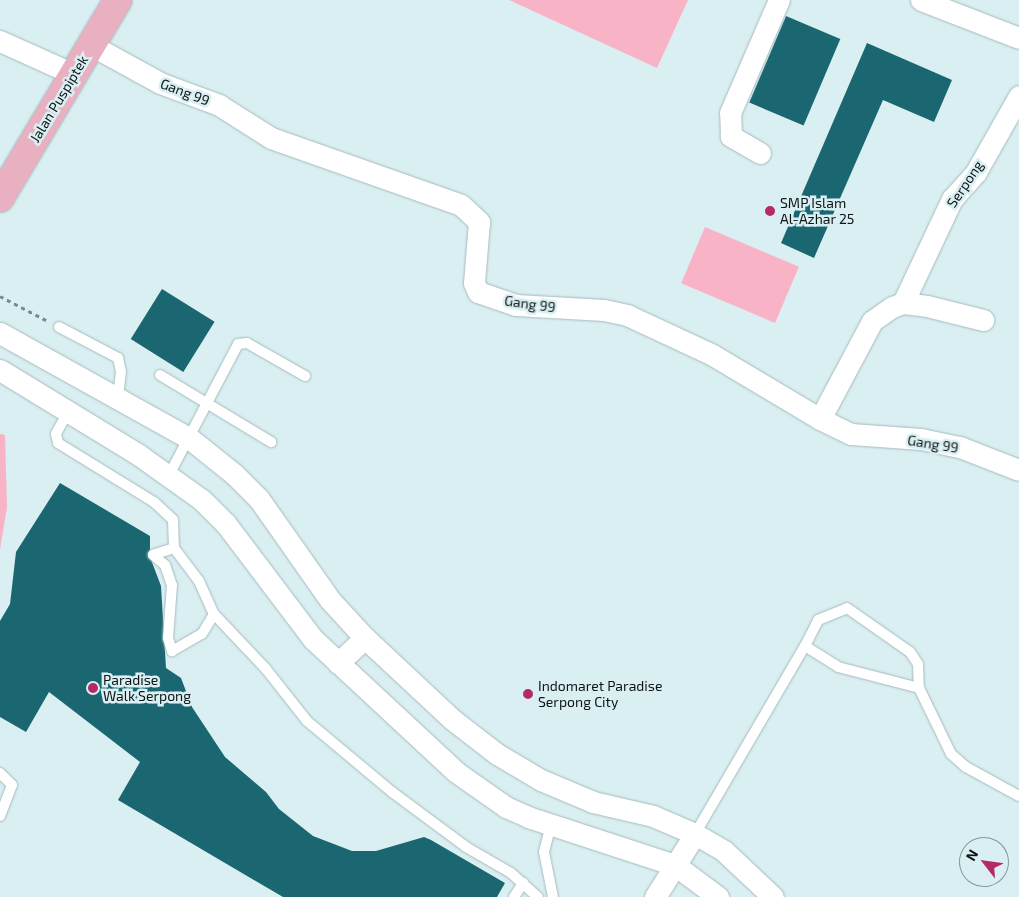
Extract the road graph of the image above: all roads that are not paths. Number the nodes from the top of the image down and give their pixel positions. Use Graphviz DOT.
graph roads {
  1 [pos="118,0"];
  2 [pos="779,0"];
  3 [pos="921,0"];
  4 [pos="1019,38"];
  5 [pos="0,41"];
  6 [pos="91,45"];
  7 [pos="73,74"];
  8 [pos="1019,96"];
  9 [pos="760,153"];
  10 [pos="0,198"];
  11 [pos="903,303"];
  12 [pos="983,320"];
  13 [pos="59,327"];
  14 [pos="0,333"];
  15 [pos="0,370"];
  16 [pos="160,375"];
  17 [pos="305,376"];
  18 [pos="118,398"];
  19 [pos="206,400"];
  20 [pos="68,412"];
  21 [pos="820,420"];
  22 [pos="189,438"];
  23 [pos="271,442"];
  24 [pos="1019,470"];
  25 [pos="169,475"];
  26 [pos="174,548"];
  27 [pos="214,614"];
  28 [pos="364,638"];
  29 [pos="805,646"];
  30 [pos="338,663"];
  31 [pos="919,688"];
  32 [pos="0,773"];
  33 [pos="1019,796"];
  34 [pos="0,816"];
  35 [pos="550,824"];
  36 [pos="696,834"];
  37 [pos="675,865"];
  38 [pos="523,883"];
  39 [pos="514,897"];
  40 [pos="538,897"];
  41 [pos="553,897"];
  42 [pos="654,897"];
  43 [pos="718,897"];
  44 [pos="773,897"];
  1 -- 6 [label="main road, Jalan Puspiptek"];
  2 -- 9 [label="street"];
  3 -- 4 [label="street"];
  5 -- 7 [label="street"];
  6 -- 7 [label="main road, Jalan Puspiptek"];
  6 -- 21 [label="street, Gang 99"];
  7 -- 10 [label="main road, Jalan Puspiptek"];
  8 -- 11 [label="street, Serpong"];
  11 -- 12 [label="street"];
  11 -- 21 [label="street"];
  13 -- 18 [label="lane"];
  14 -- 18 [label="street"];
  15 -- 20 [label="street"];
  16 -- 19 [label="lane"];
  17 -- 19 [label="lane"];
  18 -- 22 [label="street"];
  19 -- 22 [label="lane"];
  19 -- 23 [label="lane"];
  20 -- 25 [label="street"];
  20 -- 26 [label="lane"];
  21 -- 24 [label="street, Gang 99"];
  22 -- 25 [label="lane"];
  22 -- 28 [label="street"];
  25 -- 30 [label="street"];
  26 -- 27 [label="lane"];
  26 -- 27 [label="lane"];
  27 -- 38 [label="lane"];
  28 -- 30 [label="street"];
  28 -- 36 [label="street"];
  29 -- 31 [label="lane"];
  29 -- 31 [label="lane"];
  29 -- 36 [label="lane"];
  30 -- 35 [label="street"];
  31 -- 33 [label="lane"];
  32 -- 34 [label="lane"];
  35 -- 37 [label="street"];
  35 -- 41 [label="lane"];
  36 -- 37 [label="street"];
  36 -- 44 [label="street"];
  37 -- 42 [label="street"];
  37 -- 43 [label="street"];
  38 -- 39 [label="lane"];
  38 -- 40 [label="lane"];
}
